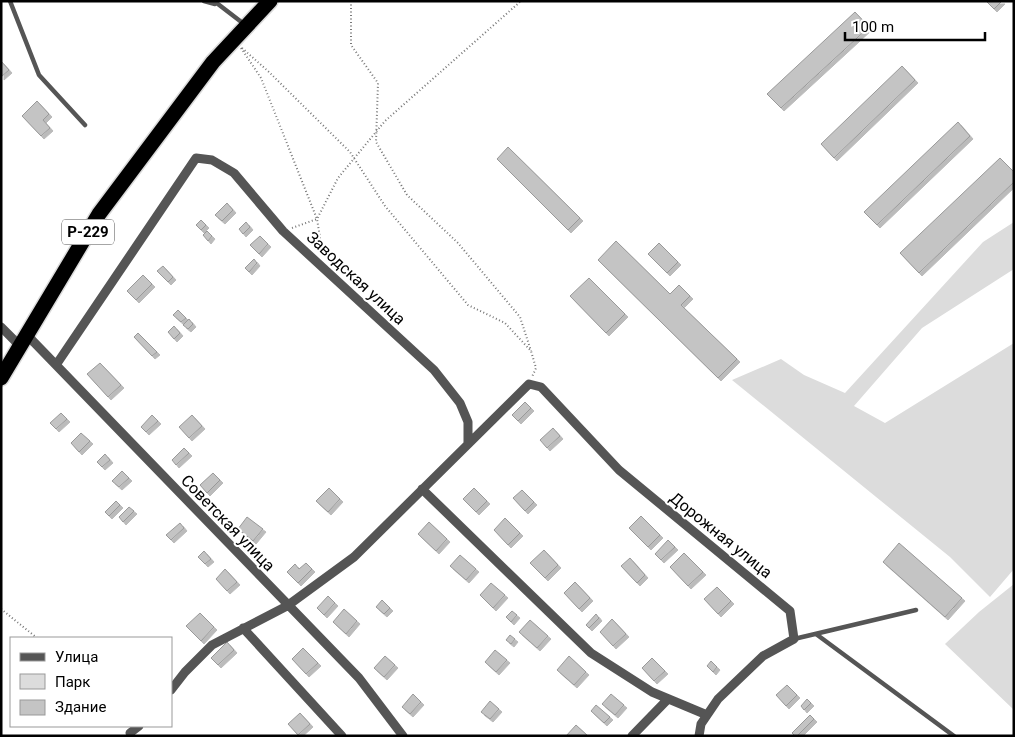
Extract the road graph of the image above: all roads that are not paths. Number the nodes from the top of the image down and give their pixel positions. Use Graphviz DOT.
graph roads {
  1 [pos="10,1"];
  2 [pos="204,1"];
  3 [pos="214,1"];
  4 [pos="270,1"];
  5 [pos="219,5"];
  6 [pos="247,26"];
  7 [pos="85,124"];
  8 [pos="1,327"];
  9 [pos="24,341"];
  10 [pos="56,365"];
  11 [pos="1,378"];
  12 [pos="468,443"];
  13 [pos="422,489"];
  14 [pos="287,606"];
  15 [pos="916,610"];
  16 [pos="243,628"];
  17 [pos="816,634"];
  18 [pos="794,638"];
  19 [pos="172,689"];
  20 [pos="668,699"];
  21 [pos="707,716"];
  22 [pos="138,727"];
  23 [pos="130,733"];
  24 [pos="342,736"];
  25 [pos="403,736"];
  26 [pos="632,736"];
  27 [pos="699,736"];
  28 [pos="954,736"];
  1 -- 7 [label="lane"];
  2 -- 5 [label="lane"];
  3 -- 5 [label="lane"];
  4 -- 6 [label="highway, Р-229"];
  5 -- 6 [label="lane"];
  6 -- 9 [label="highway, Р-229"];
  8 -- 9 [label="street, Советская улица"];
  9 -- 10 [label="street, Советская улица"];
  9 -- 11 [label="highway, Р-229"];
  10 -- 12 [label="street, Заводская улица"];
  10 -- 14 [label="street, Советская улица"];
  12 -- 13 [label="street"];
  12 -- 18 [label="street, Дорожная улица"];
  13 -- 14 [label="street"];
  13 -- 20 [label="street"];
  14 -- 16 [label="street"];
  14 -- 25 [label="street, Советская улица"];
  15 -- 17 [label="lane"];
  16 -- 19 [label="street"];
  16 -- 24 [label="street"];
  17 -- 18 [label="lane"];
  17 -- 28 [label="lane"];
  18 -- 21 [label="street"];
  20 -- 21 [label="street"];
  20 -- 26 [label="street"];
  21 -- 27 [label="street"];
  22 -- 23 [label="street"];
}
